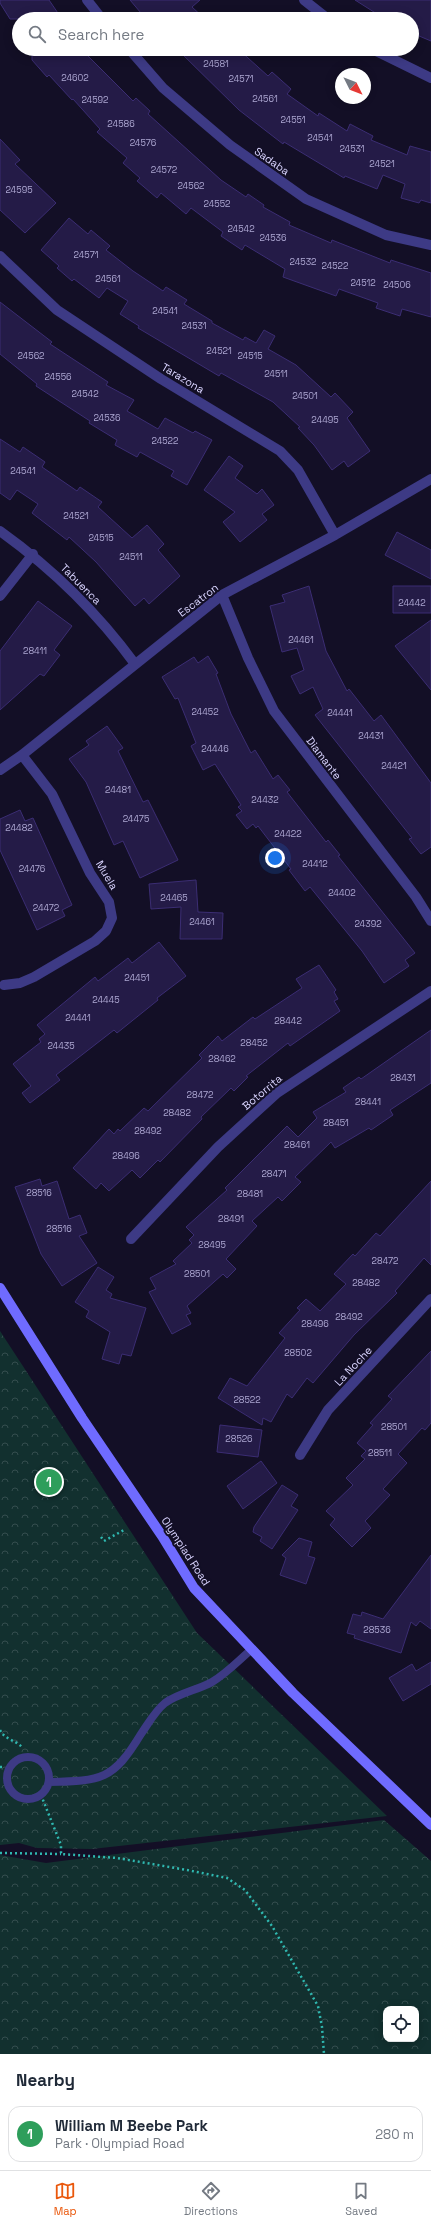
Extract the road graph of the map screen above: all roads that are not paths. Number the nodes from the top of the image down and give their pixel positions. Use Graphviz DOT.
graph roads {
  1 [pos="88,0"];
  2 [pos="304,0"];
  3 [pos="97,12"];
  4 [pos="319,12"];
  5 [pos="135,56"];
  6 [pos="386,56"];
  7 [pos="431,78"];
  8 [pos="431,245"];
  9 [pos="0,256"];
  10 [pos="431,479"];
  11 [pos="0,530"];
  12 [pos="335,535"];
  13 [pos="33,554"];
  14 [pos="222,595"];
  15 [pos="0,596"];
  16 [pos="135,664"];
  17 [pos="22,755"];
  18 [pos="0,770"];
  19 [pos="431,920"];
  20 [pos="4,985"];
  21 [pos="431,992"];
  22 [pos="131,1239"];
  23 [pos="0,1288"];
  24 [pos="431,1299"];
  25 [pos="300,1455"];
  26 [pos="252,1649"];
  27 [pos="49,1782"];
  28 [pos="431,1825"];
  1 -- 3 [label="street"];
  2 -- 4 [label="street"];
  5 -- 8 [label="street, Sadaba"];
  6 -- 7 [label="street"];
  9 -- 12 [label="street, Tarazona"];
  10 -- 12 [label="street, Escatron"];
  11 -- 13 [label="street, Tabuenca"];
  12 -- 14 [label="street, Escatron"];
  13 -- 15 [label="street"];
  13 -- 16 [label="street, Tabuenca"];
  14 -- 16 [label="street, Escatron"];
  14 -- 19 [label="street, Diamante"];
  16 -- 17 [label="street, Escatron"];
  17 -- 18 [label="street, Escatron"];
  17 -- 20 [label="street, Muela"];
  21 -- 22 [label="street, Botorrita"];
  23 -- 26 [label="main road, Olympiad Road"];
  24 -- 25 [label="street, La Noche"];
  26 -- 27 [label="lane"];
  26 -- 28 [label="main road, Olympiad Road"];
  27 -- 27 [label="lane"];
}
